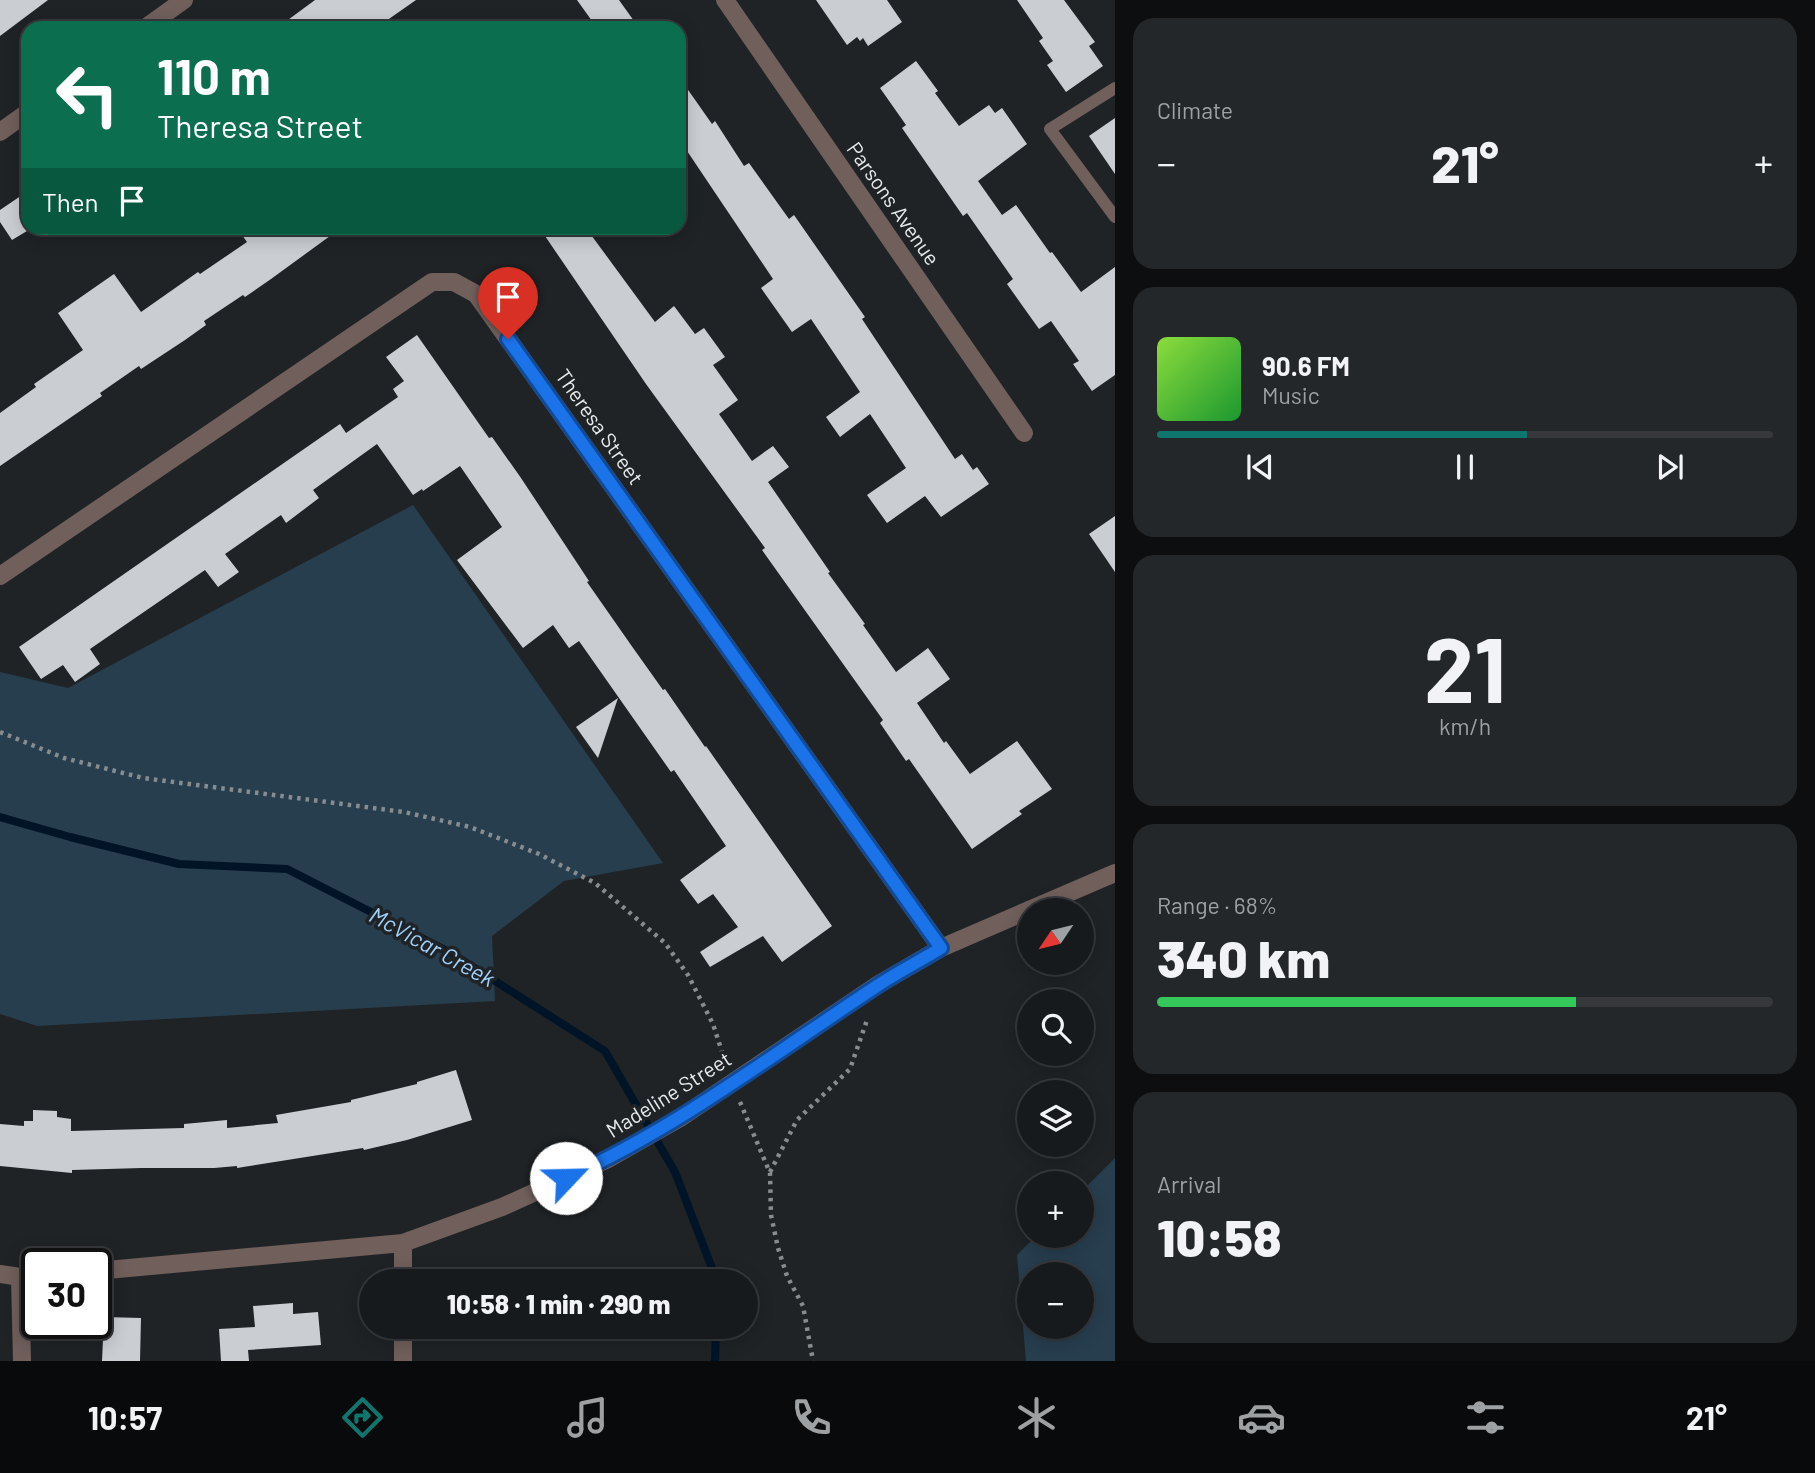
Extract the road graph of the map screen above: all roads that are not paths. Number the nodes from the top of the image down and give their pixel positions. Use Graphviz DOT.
graph roads {
  1 [pos="184,0"];
  2 [pos="725,0"];
  3 [pos="155,21"];
  4 [pos="1115,88"];
  5 [pos="21,117"];
  6 [pos="0,132"];
  7 [pos="1115,217"];
  8 [pos="1024,433"];
  9 [pos="0,576"];
  10 [pos="1115,873"];
  11 [pos="1057,898"];
  12 [pos="1017,915"];
  13 [pos="941,948"];
  14 [pos="403,1243"];
  15 [pos="112,1269"];
  16 [pos="403,1269"];
  17 [pos="0,1274"];
  18 [pos="21,1276"];
  19 [pos="24,1339"];
  20 [pos="403,1339"];
  21 [pos="22,1361"];
  22 [pos="403,1361"];
  1 -- 3 [label="street"];
  2 -- 8 [label="street, Parsons Avenue"];
  4 -- 7 [label="lane"];
  5 -- 6 [label="street"];
  9 -- 13 [label="street, Theresa Street"];
  10 -- 11 [label="street, Madeline Street"];
  12 -- 13 [label="street, Madeline Street"];
  13 -- 14 [label="street, Madeline Street"];
  14 -- 15 [label="street, Madeline Street"];
  14 -- 16 [label="street"];
  17 -- 18 [label="street"];
  19 -- 21 [label="street"];
  20 -- 22 [label="street"];
}
